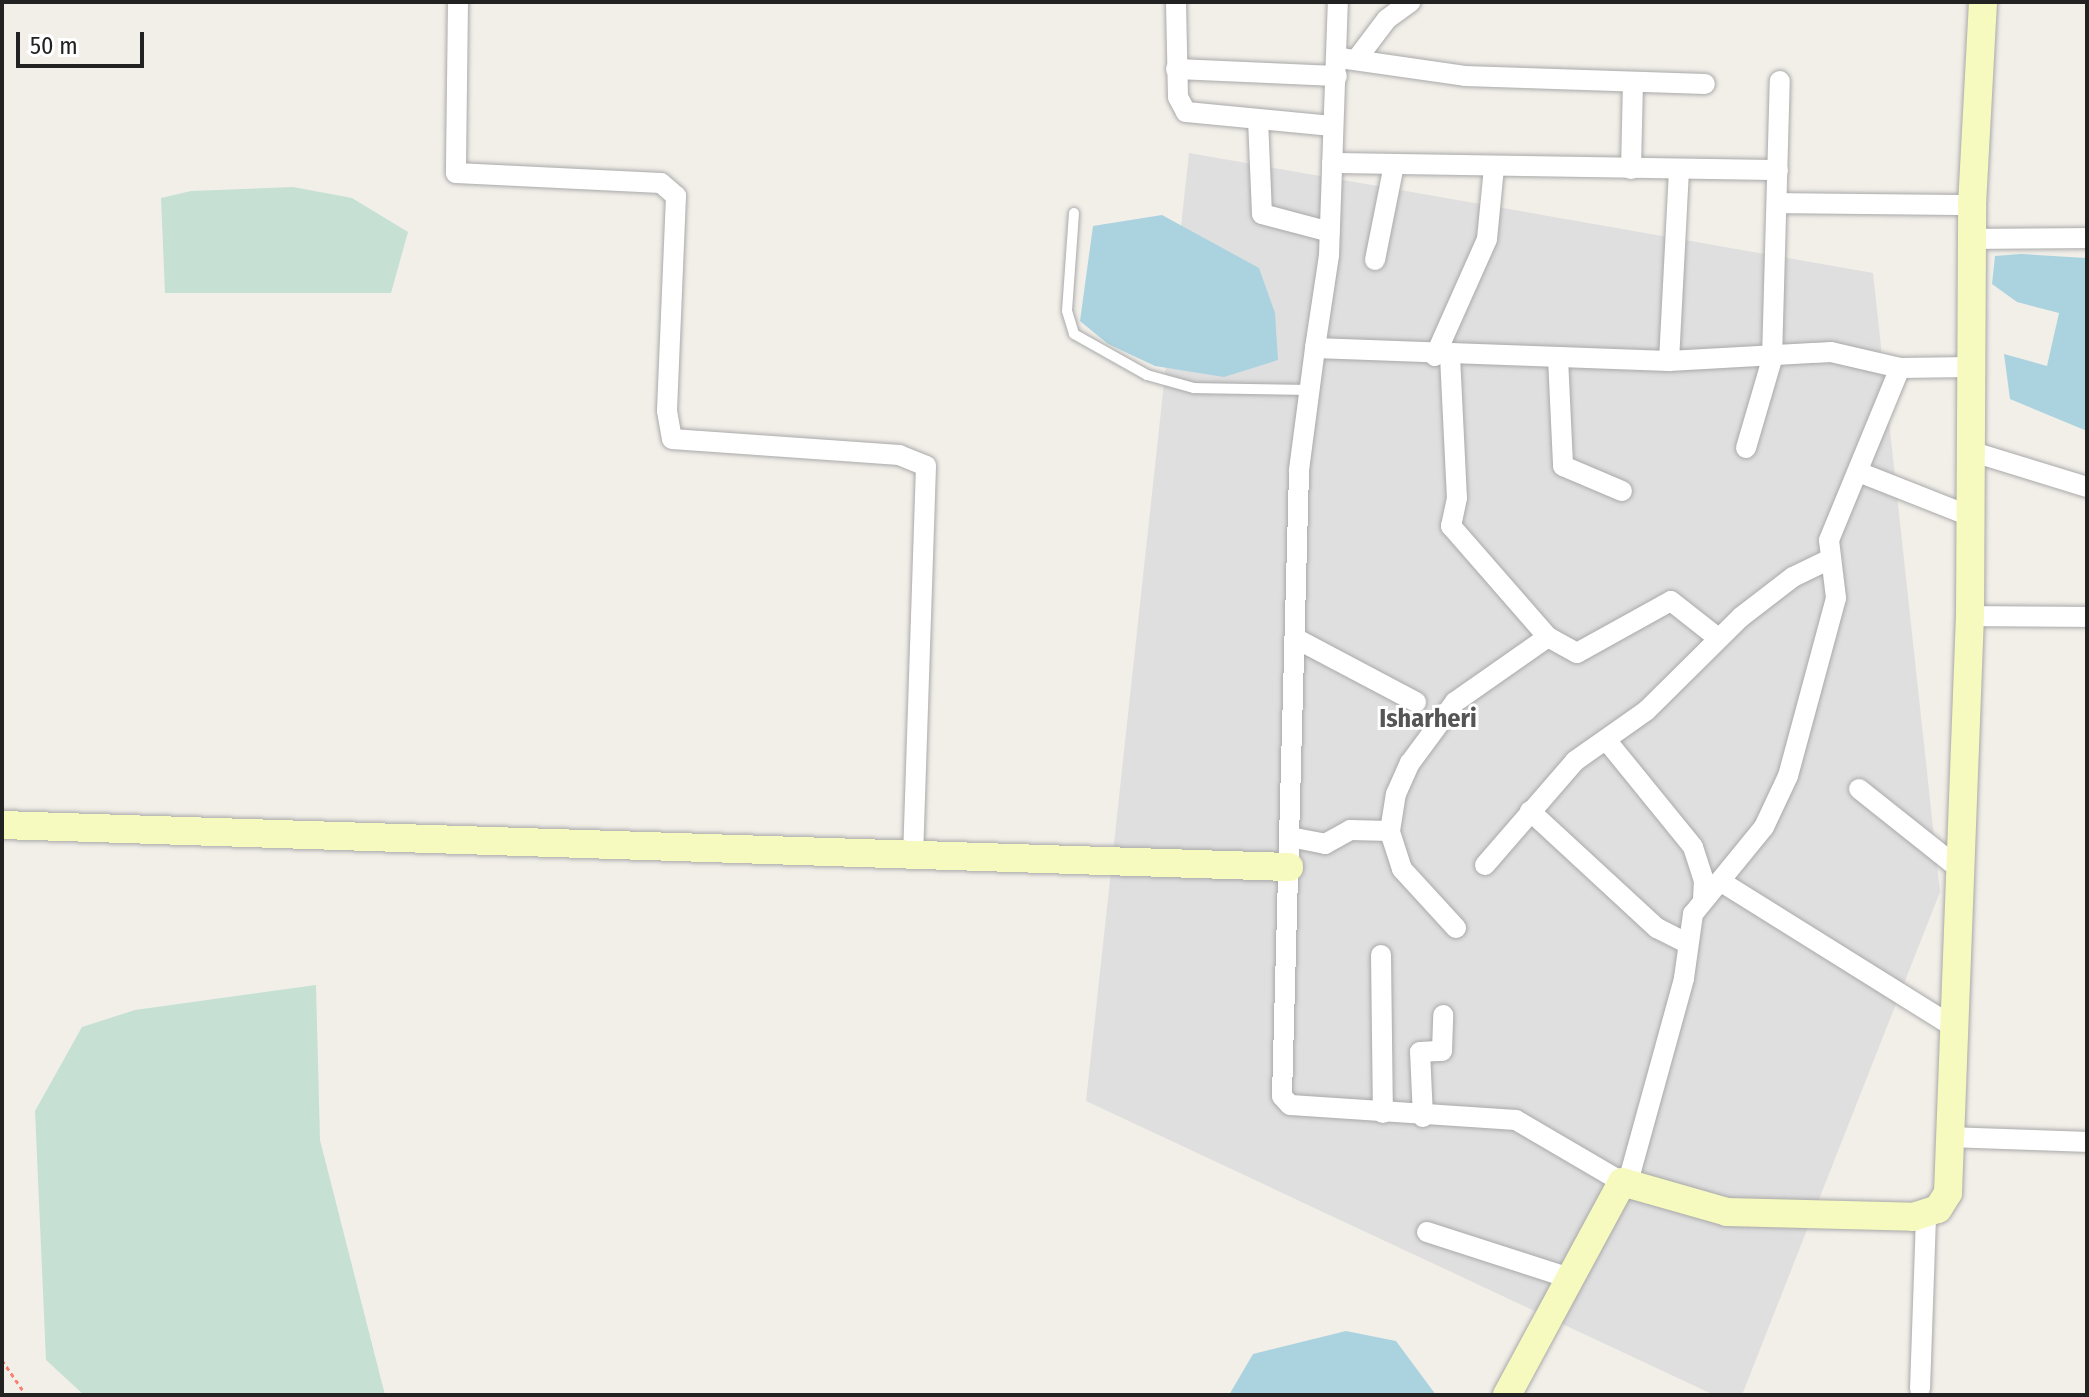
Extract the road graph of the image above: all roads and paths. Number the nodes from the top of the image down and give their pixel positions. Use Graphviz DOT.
graph roads {
  1 [pos="458,2"];
  2 [pos="1176,2"];
  3 [pos="1338,2"];
  4 [pos="1410,2"];
  5 [pos="1983,2"];
  6 [pos="1344,65"];
  7 [pos="1176,69"];
  8 [pos="1780,81"];
  9 [pos="1633,82"];
  10 [pos="1705,84"];
  11 [pos="1258,119"];
  12 [pos="1332,126"];
  13 [pos="1332,163"];
  14 [pos="1394,165"];
  15 [pos="1494,167"];
  16 [pos="1631,169"];
  17 [pos="1679,170"];
  18 [pos="1778,170"];
  19 [pos="1777,203"];
  20 [pos="1972,205"];
  21 [pos="1074,213"];
  22 [pos="1330,232"];
  23 [pos="2087,238"];
  24 [pos="1972,239"];
  25 [pos="1375,260"];
  26 [pos="1315,348"];
  27 [pos="1442,356"];
  28 [pos="1558,358"];
  29 [pos="1772,359"];
  30 [pos="1669,361"];
  31 [pos="1970,367"];
  32 [pos="1900,368"];
  33 [pos="1305,390"];
  34 [pos="1746,448"];
  35 [pos="1970,451"];
  36 [pos="1861,473"];
  37 [pos="2087,487"];
  38 [pos="1622,491"];
  39 [pos="1972,517"];
  40 [pos="1828,560"];
  41 [pos="1970,616"];
  42 [pos="2087,617"];
  43 [pos="1548,637"];
  44 [pos="1295,638"];
  45 [pos="1718,638"];
  46 [pos="1416,702"];
  47 [pos="1607,741"];
  48 [pos="1859,789"];
  49 [pos="1530,811"];
  50 [pos="2,825"];
  51 [pos="1390,831"];
  52 [pos="1290,837"];
  53 [pos="913,852"];
  54 [pos="1485,865"];
  55 [pos="1289,867"];
  56 [pos="1961,870"];
  57 [pos="1720,881"];
  58 [pos="1703,900"];
  59 [pos="1456,928"];
  60 [pos="1687,943"];
  61 [pos="1381,955"];
  62 [pos="1443,1015"];
  63 [pos="1955,1028"];
  64 [pos="1383,1113"];
  65 [pos="1423,1117"];
  66 [pos="1951,1137"];
  67 [pos="2087,1142"];
  68 [pos="1625,1182"];
  69 [pos="1926,1215"];
  70 [pos="1427,1232"];
  71 [pos="1566,1277"];
  72 [pos="2,1360"];
  73 [pos="1920,1389"];
  74 [pos="26,1395"];
  75 [pos="1507,1395"];
  1 -- 53 [label="street"];
  2 -- 7 [label="street"];
  3 -- 6 [label="street"];
  4 -- 6 [label="street"];
  5 -- 20 [label="street"];
  6 -- 7 [label="street"];
  6 -- 9 [label="street"];
  6 -- 12 [label="street"];
  7 -- 11 [label="street"];
  8 -- 18 [label="street"];
  9 -- 10 [label="street"];
  9 -- 16 [label="street"];
  11 -- 12 [label="street"];
  11 -- 22 [label="street"];
  12 -- 13 [label="street"];
  13 -- 14 [label="street"];
  13 -- 22 [label="street"];
  14 -- 15 [label="street"];
  14 -- 25 [label="street"];
  15 -- 16 [label="street"];
  15 -- 27 [label="street"];
  16 -- 17 [label="street"];
  17 -- 18 [label="street"];
  17 -- 30 [label="street"];
  18 -- 19 [label="street"];
  19 -- 20 [label="street"];
  19 -- 29 [label="street"];
  20 -- 24 [label="street"];
  21 -- 33 [label="lane"];
  22 -- 26 [label="street"];
  23 -- 24 [label="street"];
  24 -- 31 [label="street"];
  26 -- 27 [label="street"];
  26 -- 33 [label="street"];
  27 -- 28 [label="street"];
  27 -- 43 [label="street"];
  28 -- 30 [label="street"];
  28 -- 38 [label="street"];
  29 -- 30 [label="street"];
  29 -- 32 [label="street"];
  29 -- 34 [label="street"];
  31 -- 32 [label="street"];
  31 -- 35 [label="street"];
  32 -- 36 [label="street"];
  33 -- 44 [label="street"];
  35 -- 37 [label="street"];
  35 -- 39 [label="street"];
  36 -- 39 [label="street"];
  36 -- 40 [label="street"];
  39 -- 41 [label="street"];
  40 -- 45 [label="street"];
  40 -- 57 [label="street"];
  41 -- 42 [label="street"];
  41 -- 56 [label="street"];
  43 -- 45 [label="street"];
  43 -- 51 [label="street"];
  44 -- 46 [label="street"];
  44 -- 52 [label="street"];
  45 -- 47 [label="street"];
  47 -- 49 [label="street"];
  47 -- 58 [label="street"];
  48 -- 56 [label="street"];
  49 -- 54 [label="street"];
  49 -- 60 [label="street"];
  50 -- 53 [label="street"];
  51 -- 52 [label="street"];
  51 -- 59 [label="street"];
  52 -- 55 [label="street"];
  53 -- 55 [label="street"];
  55 -- 64 [label="street"];
  56 -- 63 [label="street"];
  57 -- 58 [label="street"];
  57 -- 63 [label="street"];
  58 -- 60 [label="street"];
  60 -- 68 [label="street"];
  61 -- 64 [label="street"];
  62 -- 65 [label="street"];
  63 -- 66 [label="street"];
  64 -- 65 [label="street"];
  65 -- 68 [label="street"];
  66 -- 67 [label="street"];
  66 -- 69 [label="street"];
  68 -- 69 [label="street"];
  68 -- 71 [label="street"];
  69 -- 73 [label="street"];
  70 -- 71 [label="street"];
  71 -- 75 [label="street"];
  72 -- 74 [label="path"];
}
